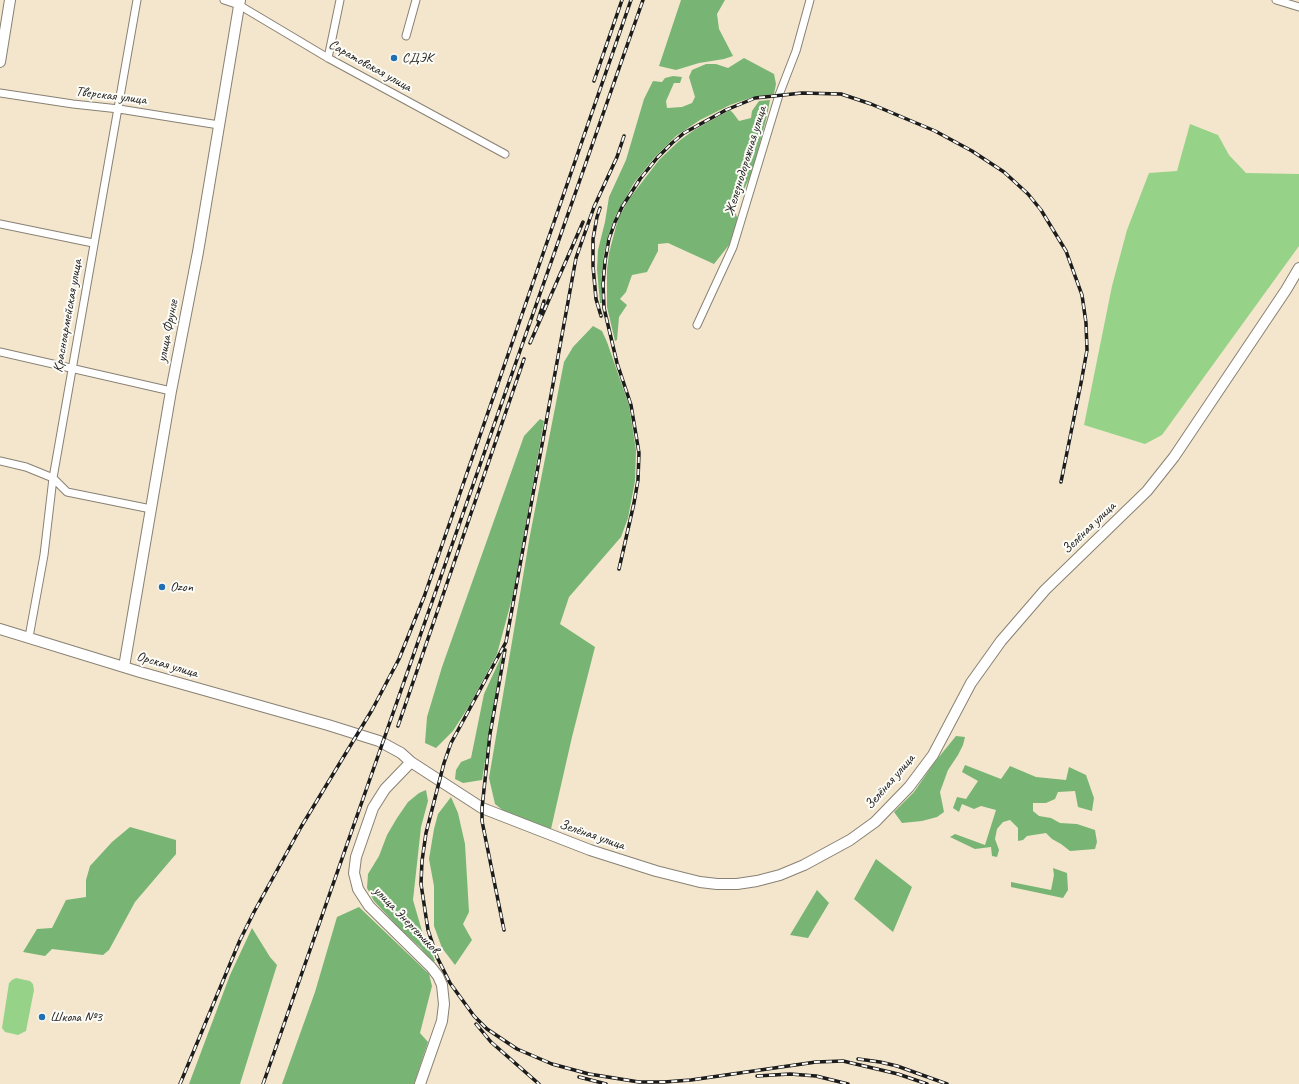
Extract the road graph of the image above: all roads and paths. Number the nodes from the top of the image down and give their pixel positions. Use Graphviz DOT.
graph roads {
  1 [pos="10,0"];
  2 [pos="137,0"];
  3 [pos="224,0"];
  4 [pos="340,0"];
  5 [pos="416,0"];
  6 [pos="810,0"];
  7 [pos="1276,0"];
  8 [pos="240,2"];
  9 [pos="1299,7"];
  10 [pos="406,36"];
  11 [pos="328,58"];
  12 [pos="0,62"];
  13 [pos="0,93"];
  14 [pos="119,109"];
  15 [pos="219,125"];
  16 [pos="505,154"];
  17 [pos="0,224"];
  18 [pos="94,243"];
  19 [pos="1299,268"];
  20 [pos="697,325"];
  21 [pos="0,352"];
  22 [pos="73,368"];
  23 [pos="171,391"];
  24 [pos="0,461"];
  25 [pos="53,478"];
  26 [pos="151,509"];
  27 [pos="0,629"];
  28 [pos="29,637"];
  29 [pos="124,667"];
  30 [pos="328,724"];
  31 [pos="411,762"];
  32 [pos="420,1084"];
  1 -- 12 [label="street"];
  2 -- 14 [label="street, Красноармейская улица"];
  3 -- 8 [label="street, Саратовская улица"];
  4 -- 11 [label="street"];
  5 -- 10 [label="street"];
  6 -- 20 [label="street, Железнодорожная улица"];
  7 -- 9 [label="street"];
  8 -- 11 [label="street, Саратовская улица"];
  8 -- 15 [label="street, улица Фрунзе"];
  11 -- 16 [label="street, Саратовская улица"];
  13 -- 14 [label="street, Тверская улица"];
  14 -- 15 [label="street, Тверская улица"];
  14 -- 18 [label="street, Красноармейская улица"];
  15 -- 23 [label="street, улица Фрунзе"];
  17 -- 18 [label="street"];
  18 -- 22 [label="street, Красноармейская улица"];
  19 -- 31 [label="street, Зелёная улица"];
  21 -- 22 [label="street"];
  22 -- 23 [label="street"];
  22 -- 25 [label="street, Красноармейская улица"];
  23 -- 26 [label="street, улица Фрунзе"];
  24 -- 25 [label="street"];
  25 -- 26 [label="street"];
  25 -- 28 [label="street, Красноармейская улица"];
  26 -- 29 [label="street, улица Фрунзе"];
  27 -- 28 [label="street, Орская улица"];
  28 -- 29 [label="street, Орская улица"];
  29 -- 30 [label="street, Орская улица"];
  30 -- 31 [label="street, Зелёная улица"];
  31 -- 32 [label="street, улица Энергетиков"];
}
